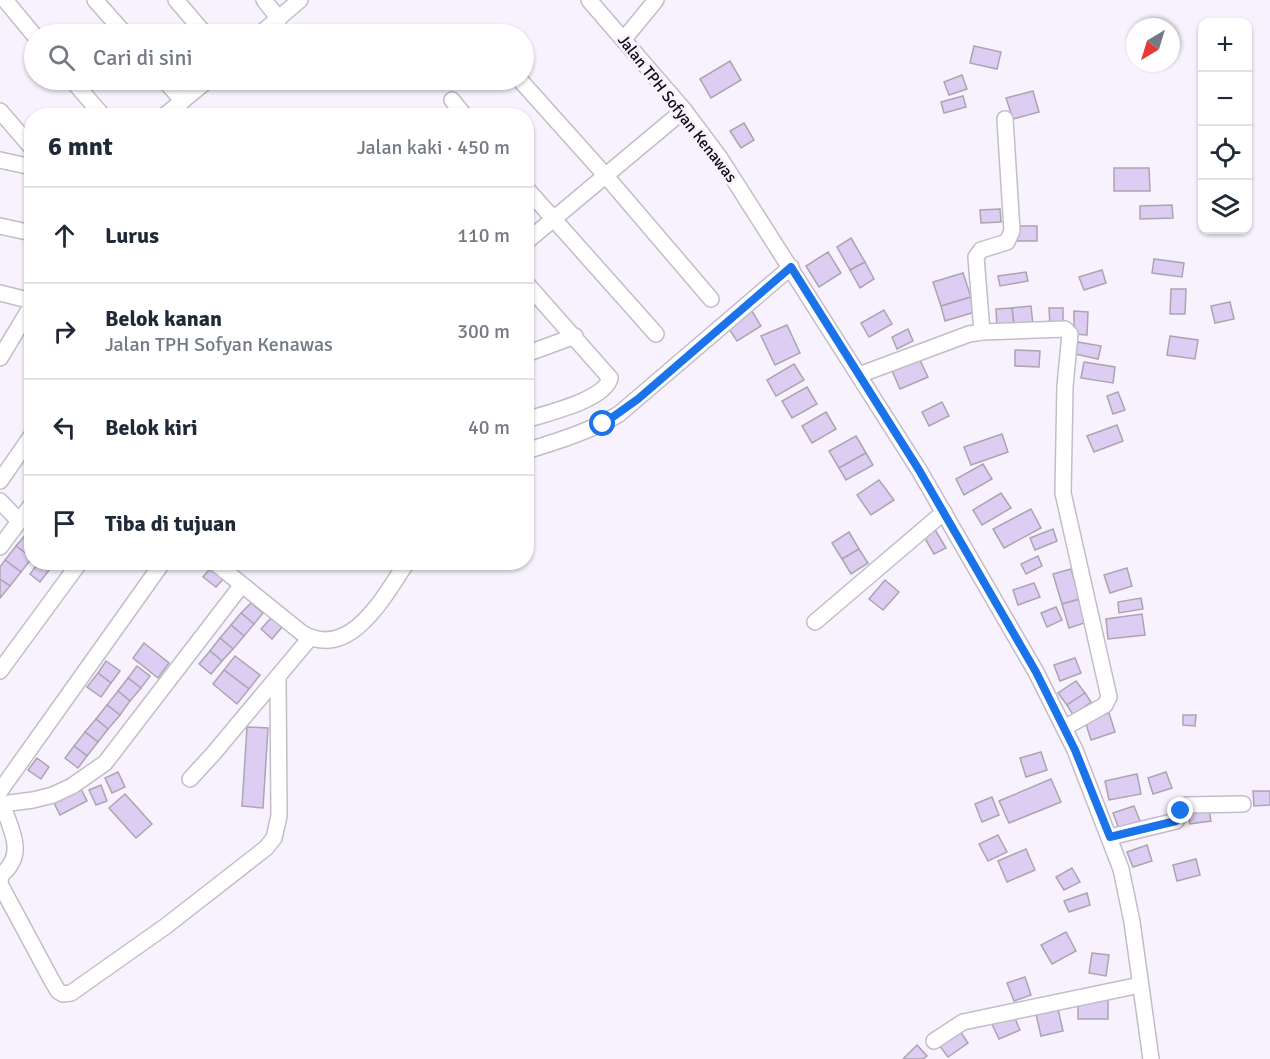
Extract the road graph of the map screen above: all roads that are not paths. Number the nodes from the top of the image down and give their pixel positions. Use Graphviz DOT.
graph roads {
  1 [pos="5,0"];
  2 [pos="95,0"];
  3 [pos="176,0"];
  4 [pos="264,0"];
  5 [pos="300,0"];
  6 [pos="589,0"];
  7 [pos="656,0"];
  8 [pos="279,18"];
  9 [pos="25,24"];
  10 [pos="116,24"];
  11 [pos="196,24"];
  12 [pos="272,24"];
  13 [pos="624,39"];
  14 [pos="81,90"];
  15 [pos="173,90"];
  16 [pos="196,90"];
  17 [pos="529,90"];
  18 [pos="452,100"];
  19 [pos="183,101"];
  20 [pos="96,108"];
  21 [pos="174,108"];
  22 [pos="458,108"];
  23 [pos="684,110"];
  24 [pos="0,111"];
  25 [pos="1005,119"];
  26 [pos="24,139"];
  27 [pos="0,160"];
  28 [pos="24,165"];
  29 [pos="606,176"];
  30 [pos="534,197"];
  31 [pos="553,219"];
  32 [pos="0,226"];
  33 [pos="24,231"];
  34 [pos="534,235"];
  35 [pos="791,267"];
  36 [pos="534,292"];
  37 [pos="0,293"];
  38 [pos="24,299"];
  39 [pos="711,299"];
  40 [pos="24,319"];
  41 [pos="982,332"];
  42 [pos="656,334"];
  43 [pos="575,336"];
  44 [pos="534,351"];
  45 [pos="0,358"];
  46 [pos="859,375"];
  47 [pos="534,417"];
  48 [pos="24,446"];
  49 [pos="534,448"];
  50 [pos="0,481"];
  51 [pos="0,501"];
  52 [pos="944,512"];
  53 [pos="24,514"];
  54 [pos="19,521"];
  55 [pos="2,541"];
  56 [pos="74,570"];
  57 [pos="158,570"];
  58 [pos="223,570"];
  59 [pos="402,570"];
  60 [pos="241,586"];
  61 [pos="815,622"];
  62 [pos="310,638"];
  63 [pos="0,671"];
  64 [pos="278,678"];
  65 [pos="1064,728"];
  66 [pos="190,779"];
  67 [pos="1,798"];
  68 [pos="1244,804"];
  69 [pos="1110,837"];
  70 [pos="0,883"];
  71 [pos="1140,985"];
  72 [pos="933,1041"];
  73 [pos="1151,1059"];
  1 -- 9 [label="street"];
  2 -- 10 [label="street"];
  3 -- 11 [label="street"];
  4 -- 8 [label="street"];
  5 -- 8 [label="street"];
  6 -- 13 [label="street, Jalan TPH Sofyan Kenawas"];
  7 -- 13 [label="street"];
  8 -- 12 [label="street"];
  13 -- 23 [label="street, Jalan TPH Sofyan Kenawas"];
  14 -- 20 [label="street"];
  15 -- 19 [label="street"];
  16 -- 19 [label="street"];
  17 -- 29 [label="street"];
  18 -- 22 [label="street"];
  19 -- 21 [label="street"];
  23 -- 29 [label="street"];
  23 -- 35 [label="street, Jalan TPH Sofyan Kenawas"];
  24 -- 26 [label="street"];
  25 -- 41 [label="street"];
  27 -- 28 [label="street"];
  29 -- 31 [label="street"];
  29 -- 39 [label="street"];
  30 -- 31 [label="street"];
  31 -- 34 [label="street"];
  31 -- 42 [label="street"];
  32 -- 33 [label="street"];
  35 -- 46 [label="street, Jalan TPH Sofyan Kenawas"];
  35 -- 49 [label="street"];
  36 -- 43 [label="street"];
  37 -- 38 [label="street"];
  40 -- 45 [label="street"];
  41 -- 46 [label="street"];
  41 -- 65 [label="street"];
  43 -- 44 [label="street"];
  43 -- 47 [label="street"];
  46 -- 52 [label="street, Jalan TPH Sofyan Kenawas"];
  48 -- 50 [label="street"];
  51 -- 54 [label="street"];
  52 -- 61 [label="street"];
  52 -- 65 [label="street, Jalan TPH Sofyan Kenawas"];
  53 -- 54 [label="street"];
  54 -- 55 [label="street"];
  56 -- 63 [label="street"];
  57 -- 67 [label="street"];
  58 -- 60 [label="street"];
  59 -- 62 [label="street"];
  60 -- 62 [label="street"];
  60 -- 67 [label="street"];
  62 -- 64 [label="street"];
  64 -- 66 [label="street"];
  64 -- 70 [label="street"];
  65 -- 69 [label="street, Jalan TPH Sofyan Kenawas"];
  67 -- 70 [label="street"];
  68 -- 69 [label="street"];
  69 -- 71 [label="street, Jalan TPH Sofyan Kenawas"];
  71 -- 72 [label="street"];
  71 -- 73 [label="street, Jalan TPH Sofyan Kenawas"];
}
